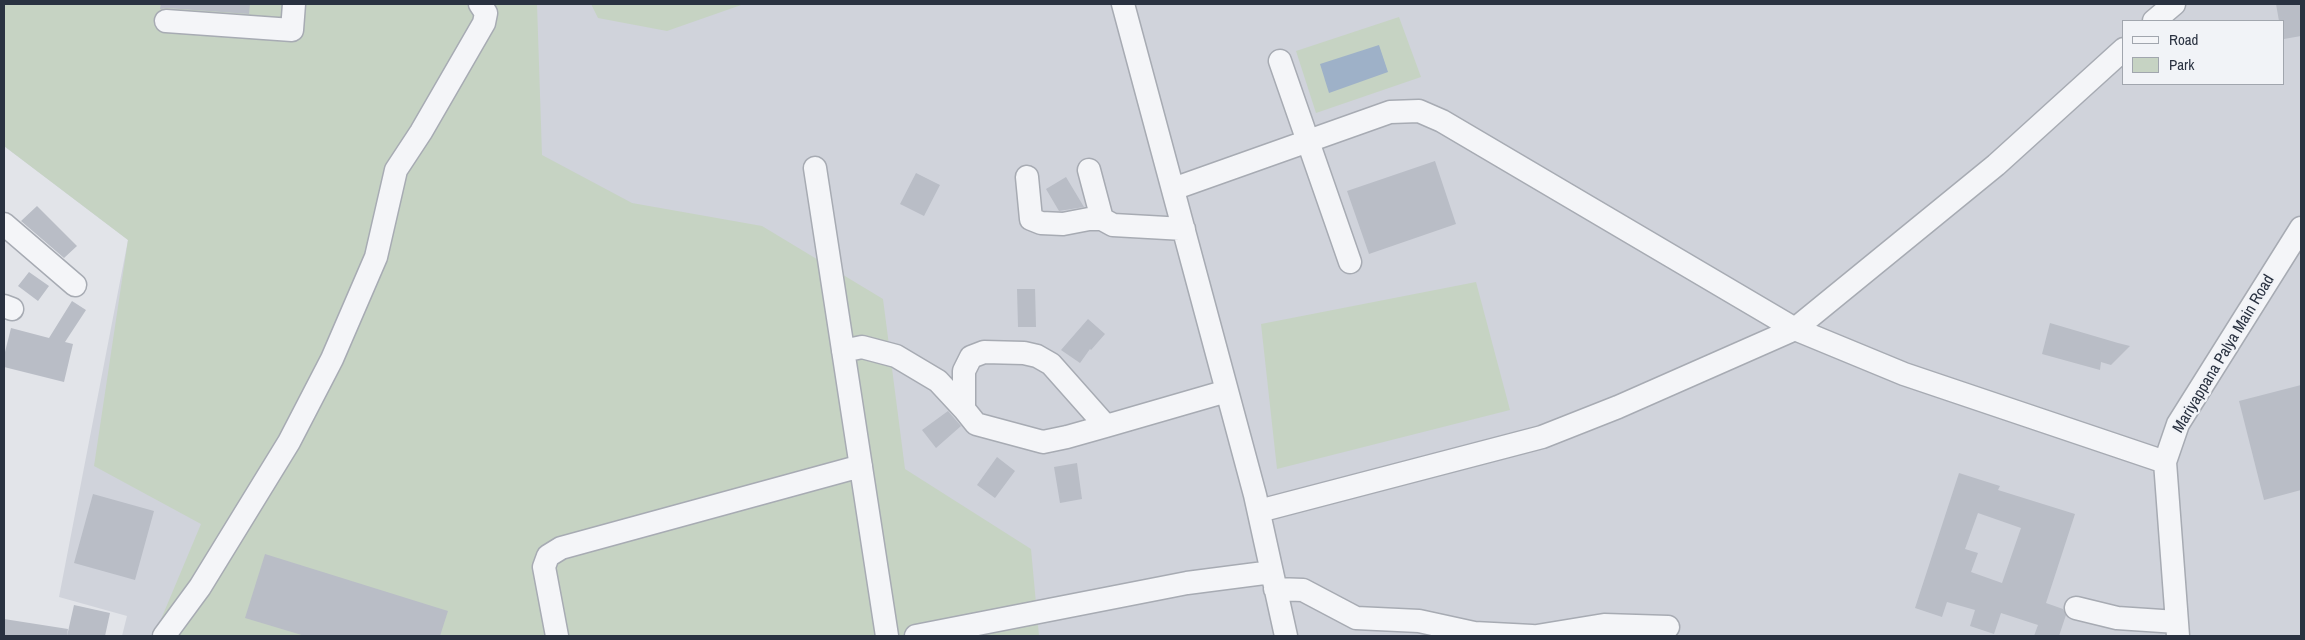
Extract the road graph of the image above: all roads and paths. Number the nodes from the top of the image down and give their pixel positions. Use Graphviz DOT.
graph roads {
  1 [pos="294,4"];
  2 [pos="480,4"];
  3 [pos="1123,4"];
  4 [pos="2174,4"];
  5 [pos="2155,20"];
  6 [pos="166,21"];
  7 [pos="2122,51"];
  8 [pos="1280,61"];
  9 [pos="1308,141"];
  10 [pos="815,168"];
  11 [pos="1089,170"];
  12 [pos="1028,177"];
  13 [pos="1173,190"];
  14 [pos="1102,219"];
  15 [pos="4,224"];
  16 [pos="2301,228"];
  17 [pos="1184,229"];
  18 [pos="1350,262"];
  19 [pos="75,285"];
  20 [pos="1795,329"];
  21 [pos="843,351"];
  22 [pos="1227,391"];
  23 [pos="964,409"];
  24 [pos="1106,426"];
  25 [pos="2165,462"];
  26 [pos="861,466"];
  27 [pos="1259,511"];
  28 [pos="1274,580"];
  29 [pos="2076,608"];
  30 [pos="1668,627"];
  31 [pos="2177,629"];
  32 [pos="164,636"];
  33 [pos="557,636"];
  34 [pos="887,636"];
  35 [pos="916,636"];
  36 [pos="1286,636"];
  37 [pos="1532,636"];
  38 [pos="1537,636"];
  1 -- 6 [label="street"];
  2 -- 32 [label="street"];
  3 -- 13 [label="street"];
  4 -- 5 [label="street"];
  7 -- 20 [label="street"];
  8 -- 9 [label="street"];
  9 -- 13 [label="street"];
  9 -- 18 [label="street"];
  9 -- 20 [label="street"];
  10 -- 21 [label="street"];
  11 -- 14 [label="street"];
  12 -- 14 [label="street"];
  13 -- 17 [label="street"];
  14 -- 17 [label="street"];
  15 -- 19 [label="street"];
  16 -- 25 [label="street, Mariyappana Palya Main Road"];
  17 -- 22 [label="street"];
  20 -- 25 [label="street"];
  20 -- 27 [label="street"];
  21 -- 23 [label="street"];
  21 -- 26 [label="street"];
  22 -- 24 [label="street"];
  22 -- 27 [label="street"];
  23 -- 24 [label="street"];
  23 -- 24 [label="street"];
  25 -- 31 [label="street, Mariyappana Palya Main Road"];
  26 -- 33 [label="street"];
  26 -- 34 [label="street"];
  27 -- 28 [label="street"];
  28 -- 35 [label="street"];
  28 -- 36 [label="street"];
  28 -- 37 [label="street"];
  29 -- 31 [label="street"];
  30 -- 38 [label="street"];
}
